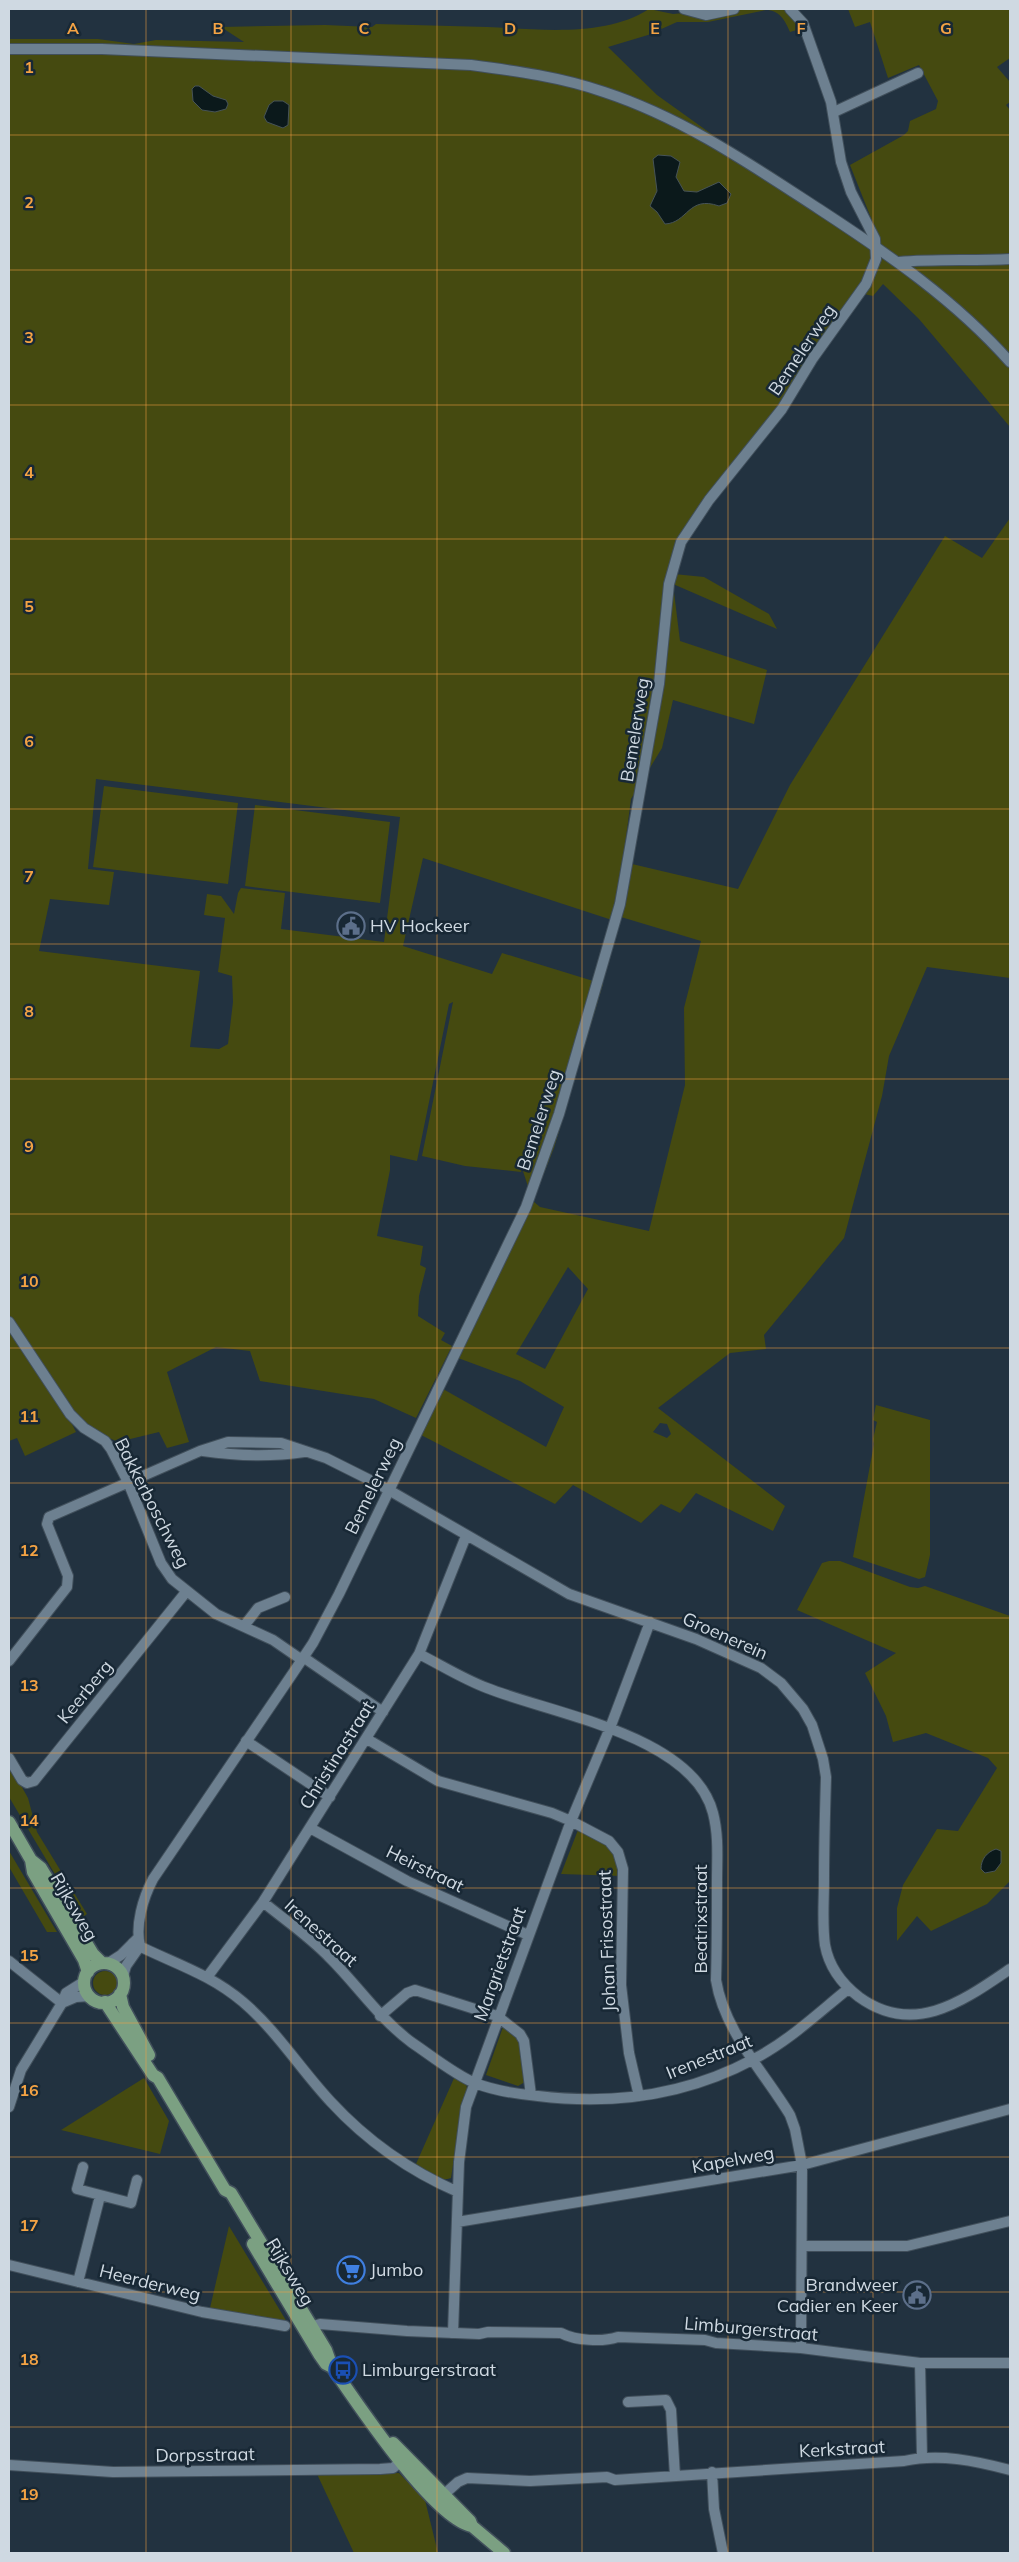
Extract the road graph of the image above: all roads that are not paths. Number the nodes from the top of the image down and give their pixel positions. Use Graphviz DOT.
graph roads {
  1 [pos="684,9"];
  2 [pos="734,9"];
  3 [pos="790,9"];
  4 [pos="9,49"];
  5 [pos="918,73"];
  6 [pos="834,112"];
  7 [pos="877,246"];
  8 [pos="1010,259"];
  9 [pos="899,262"];
  10 [pos="1010,362"];
  11 [pos="9,1322"];
  12 [pos="128,1482"];
  13 [pos="389,1490"];
  14 [pos="466,1536"];
  15 [pos="186,1592"];
  16 [pos="285,1597"];
  17 [pos="650,1622"];
  18 [pos="244,1626"];
  19 [pos="419,1654"];
  20 [pos="303,1658"];
  21 [pos="9,1661"];
  22 [pos="384,1712"];
  23 [pos="610,1728"];
  24 [pos="367,1739"];
  25 [pos="246,1741"];
  26 [pos="9,1758"];
  27 [pos="330,1797"];
  28 [pos="571,1821"];
  29 [pos="9,1822"];
  30 [pos="310,1828"];
  31 [pos="31,1860"];
  32 [pos="263,1902"];
  33 [pos="528,1935"];
  34 [pos="137,1942"];
  35 [pos="9,1962"];
  36 [pos="105,1963"];
  37 [pos="1010,1968"];
  38 [pos="86,1976"];
  39 [pos="123,1976"];
  40 [pos="208,1976"];
  41 [pos="848,1989"];
  42 [pos="120,1994"];
  43 [pos="90,1996"];
  44 [pos="105,2002"];
  45 [pos="62,2003"];
  46 [pos="380,2016"];
  47 [pos="497,2016"];
  48 [pos="754,2059"];
  49 [pos="158,2078"];
  50 [pos="473,2082"];
  51 [pos="531,2096"];
  52 [pos="639,2096"];
  53 [pos="9,2107"];
  54 [pos="1010,2109"];
  55 [pos="802,2165"];
  56 [pos="83,2167"];
  57 [pos="137,2180"];
  58 [pos="458,2192"];
  59 [pos="100,2196"];
  60 [pos="1010,2221"];
  61 [pos="457,2222"];
  62 [pos="802,2246"];
  63 [pos="9,2265"];
  64 [pos="78,2282"];
  65 [pos="284,2326"];
  66 [pos="303,2328"];
  67 [pos="453,2333"];
  68 [pos="801,2348"];
  69 [pos="1010,2362"];
  70 [pos="920,2363"];
  71 [pos="628,2402"];
  72 [pos="375,2426"];
  73 [pos="922,2458"];
  74 [pos="400,2462"];
  75 [pos="9,2465"];
  76 [pos="1010,2470"];
  77 [pos="712,2472"];
  78 [pos="675,2476"];
  79 [pos="443,2495"];
  80 [pos="504,2553"];
  81 [pos="723,2553"];
  1 -- 2 [label="street"];
  3 -- 6 [label="street"];
  4 -- 7 [label="street"];
  5 -- 6 [label="street"];
  6 -- 7 [label="street"];
  7 -- 9 [label="street"];
  7 -- 13 [label="street, Bemelerweg"];
  8 -- 9 [label="street"];
  9 -- 10 [label="street"];
  11 -- 12 [label="street, Bakkerboschweg"];
  12 -- 13 [label="street, Groenerein"];
  12 -- 15 [label="street, Bakkerboschweg"];
  12 -- 21 [label="street"];
  13 -- 14 [label="street, Groenerein"];
  13 -- 20 [label="street, Bemelerweg"];
  14 -- 17 [label="street, Groenerein"];
  14 -- 19 [label="street, Christinastraat"];
  15 -- 18 [label="street, Bakkerboschweg"];
  15 -- 26 [label="street, Keerberg"];
  16 -- 18 [label="street"];
  17 -- 23 [label="street, Margrietstraat"];
  17 -- 41 [label="street, Groenerein"];
  18 -- 20 [label="street, Bakkerboschweg"];
  19 -- 22 [label="street, Christinastraat"];
  19 -- 23 [label="street, Beatrixstraat"];
  20 -- 22 [label="street"];
  20 -- 25 [label="street, Bemelerweg"];
  22 -- 24 [label="street, Christinastraat"];
  23 -- 28 [label="street, Margrietstraat"];
  23 -- 48 [label="street, Beatrixstraat"];
  24 -- 27 [label="street, Christinastraat"];
  24 -- 28 [label="street, Johan Frisostraat"];
  25 -- 27 [label="street"];
  25 -- 34 [label="street, Bemelerweg"];
  27 -- 30 [label="street, Christinastraat"];
  28 -- 33 [label="street, Margrietstraat"];
  28 -- 52 [label="street, Johan Frisostraat"];
  29 -- 31 [label="main road, Rijksweg"];
  30 -- 32 [label="street, Christinastraat"];
  30 -- 33 [label="street, Heirstraat"];
  31 -- 36 [label="main road, Rijksweg"];
  31 -- 38 [label="main road, Rijksweg"];
  32 -- 40 [label="street, Christinastraat"];
  32 -- 46 [label="street, Irenestraat"];
  33 -- 47 [label="street, Margrietstraat"];
  34 -- 36 [label="street"];
  34 -- 39 [label="street, Bemelerweg"];
  34 -- 40 [label="street"];
  35 -- 45 [label="street"];
  36 -- 38 [label="main road"];
  36 -- 39 [label="main road"];
  37 -- 41 [label="street, Groenerein"];
  38 -- 43 [label="main road"];
  38 -- 45 [label="street"];
  39 -- 42 [label="main road"];
  40 -- 58 [label="street"];
  41 -- 48 [label="street, Irenestraat"];
  42 -- 44 [label="main road"];
  42 -- 49 [label="main road, Rijksweg"];
  43 -- 44 [label="main road"];
  43 -- 45 [label="street"];
  44 -- 49 [label="main road, Rijksweg"];
  45 -- 53 [label="street"];
  46 -- 47 [label="street"];
  46 -- 50 [label="street, Irenestraat"];
  47 -- 50 [label="street, Margrietstraat"];
  47 -- 51 [label="street"];
  48 -- 52 [label="street, Irenestraat"];
  48 -- 55 [label="street, Beatrixstraat"];
  49 -- 66 [label="main road, Rijksweg"];
  50 -- 51 [label="street, Irenestraat"];
  50 -- 58 [label="street, Margrietstraat"];
  51 -- 52 [label="street, Irenestraat"];
  54 -- 55 [label="street, Kapelweg"];
  55 -- 61 [label="street, Kapelweg"];
  55 -- 62 [label="street, Beatrixstraat"];
  56 -- 59 [label="street"];
  57 -- 59 [label="street"];
  58 -- 61 [label="street, Margrietstraat"];
  59 -- 64 [label="street"];
  60 -- 62 [label="street"];
  61 -- 67 [label="street, Margrietstraat"];
  62 -- 68 [label="street, Beatrixstraat"];
  63 -- 64 [label="street, Heerderweg"];
  64 -- 65 [label="street, Heerderweg"];
  66 -- 67 [label="street, Limburgerstraat"];
  66 -- 72 [label="main road, Rijksweg"];
  67 -- 68 [label="street, Limburgerstraat"];
  68 -- 70 [label="street, Limburgerstraat"];
  69 -- 70 [label="street, Limburgerstraat"];
  70 -- 73 [label="street"];
  71 -- 78 [label="street"];
  72 -- 74 [label="main road, Rijksweg"];
  72 -- 79 [label="main road, Rijksweg"];
  73 -- 76 [label="street, Kerkstraat"];
  73 -- 77 [label="street, Kerkstraat"];
  74 -- 75 [label="street, Dorpsstraat"];
  74 -- 79 [label="main road, Rijksweg"];
  77 -- 78 [label="street, Kerkstraat"];
  77 -- 81 [label="street"];
  78 -- 79 [label="street, Kerkstraat"];
  79 -- 80 [label="main road, Rijksweg"];
}
